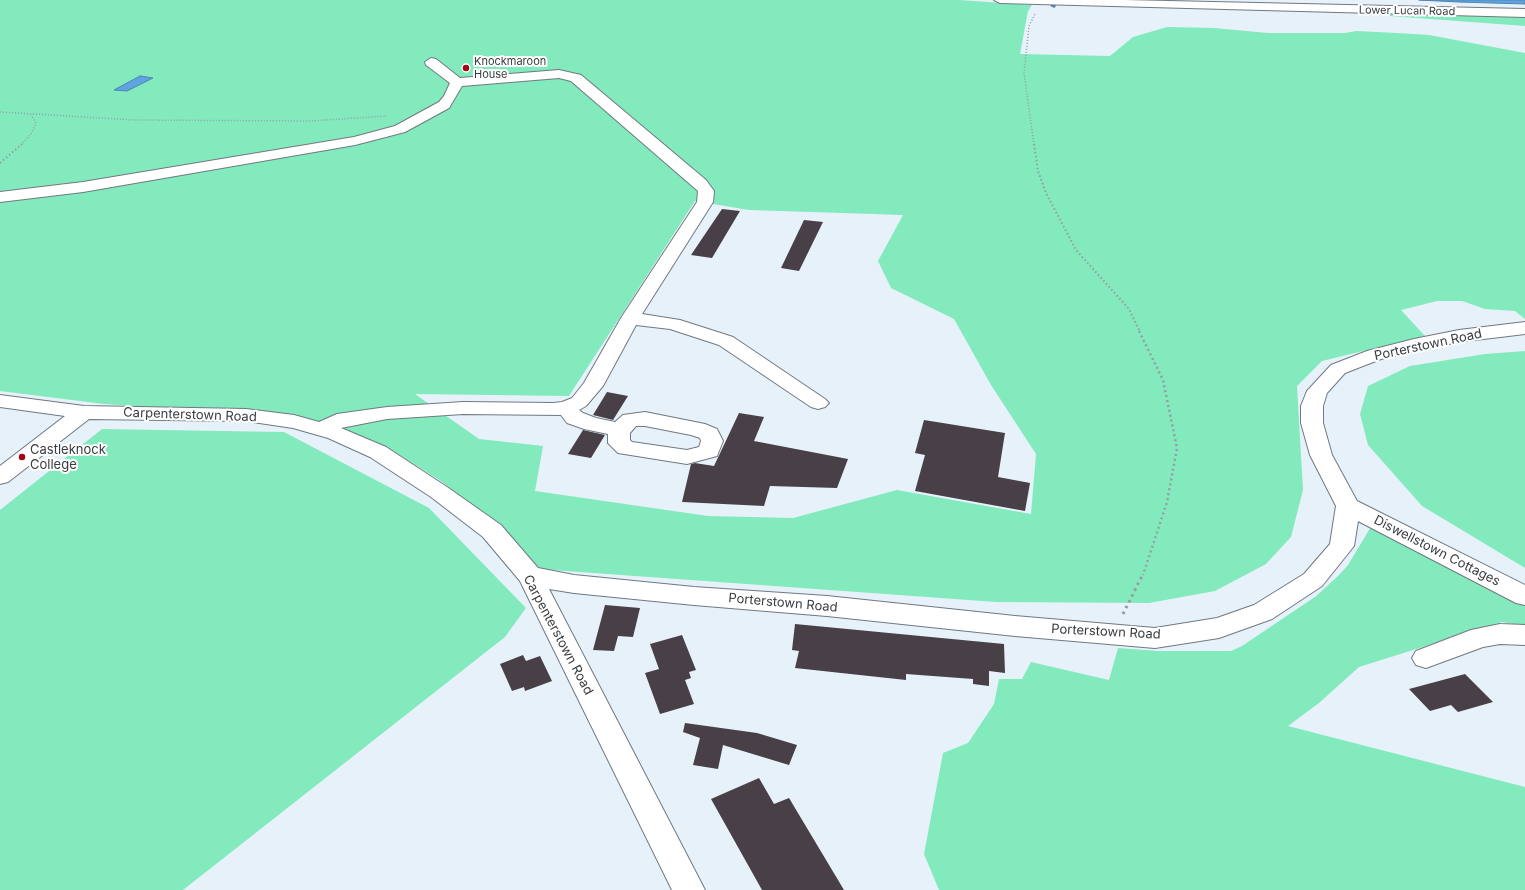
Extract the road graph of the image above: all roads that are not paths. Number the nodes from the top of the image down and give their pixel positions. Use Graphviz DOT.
graph roads {
  1 [pos="1000,0"];
  2 [pos="1525,13"];
  3 [pos="431,62"];
  4 [pos="457,82"];
  5 [pos="0,197"];
  6 [pos="630,318"];
  7 [pos="1525,328"];
  8 [pos="0,401"];
  9 [pos="818,403"];
  10 [pos="566,408"];
  11 [pos="84,412"];
  12 [pos="323,429"];
  13 [pos="619,429"];
  14 [pos="0,478"];
  15 [pos="1348,506"];
  16 [pos="530,576"];
  17 [pos="1525,596"];
  18 [pos="1525,635"];
  19 [pos="1426,658"];
  20 [pos="690,890"];
  1 -- 2 [label="street, Lower Lucan Road"];
  3 -- 4 [label="street"];
  4 -- 5 [label="street"];
  4 -- 6 [label="street"];
  6 -- 9 [label="street"];
  6 -- 10 [label="street"];
  7 -- 15 [label="street, Porterstown Road"];
  8 -- 11 [label="street, Carpenterstown Road"];
  10 -- 12 [label="street"];
  10 -- 13 [label="street"];
  11 -- 12 [label="street, Carpenterstown Road"];
  11 -- 14 [label="street"];
  12 -- 16 [label="street, Carpenterstown Road"];
  15 -- 16 [label="street, Porterstown Road"];
  15 -- 17 [label="street, Diswellstown Cottages"];
  16 -- 20 [label="street, Carpenterstown Road"];
  18 -- 19 [label="street"];
}
